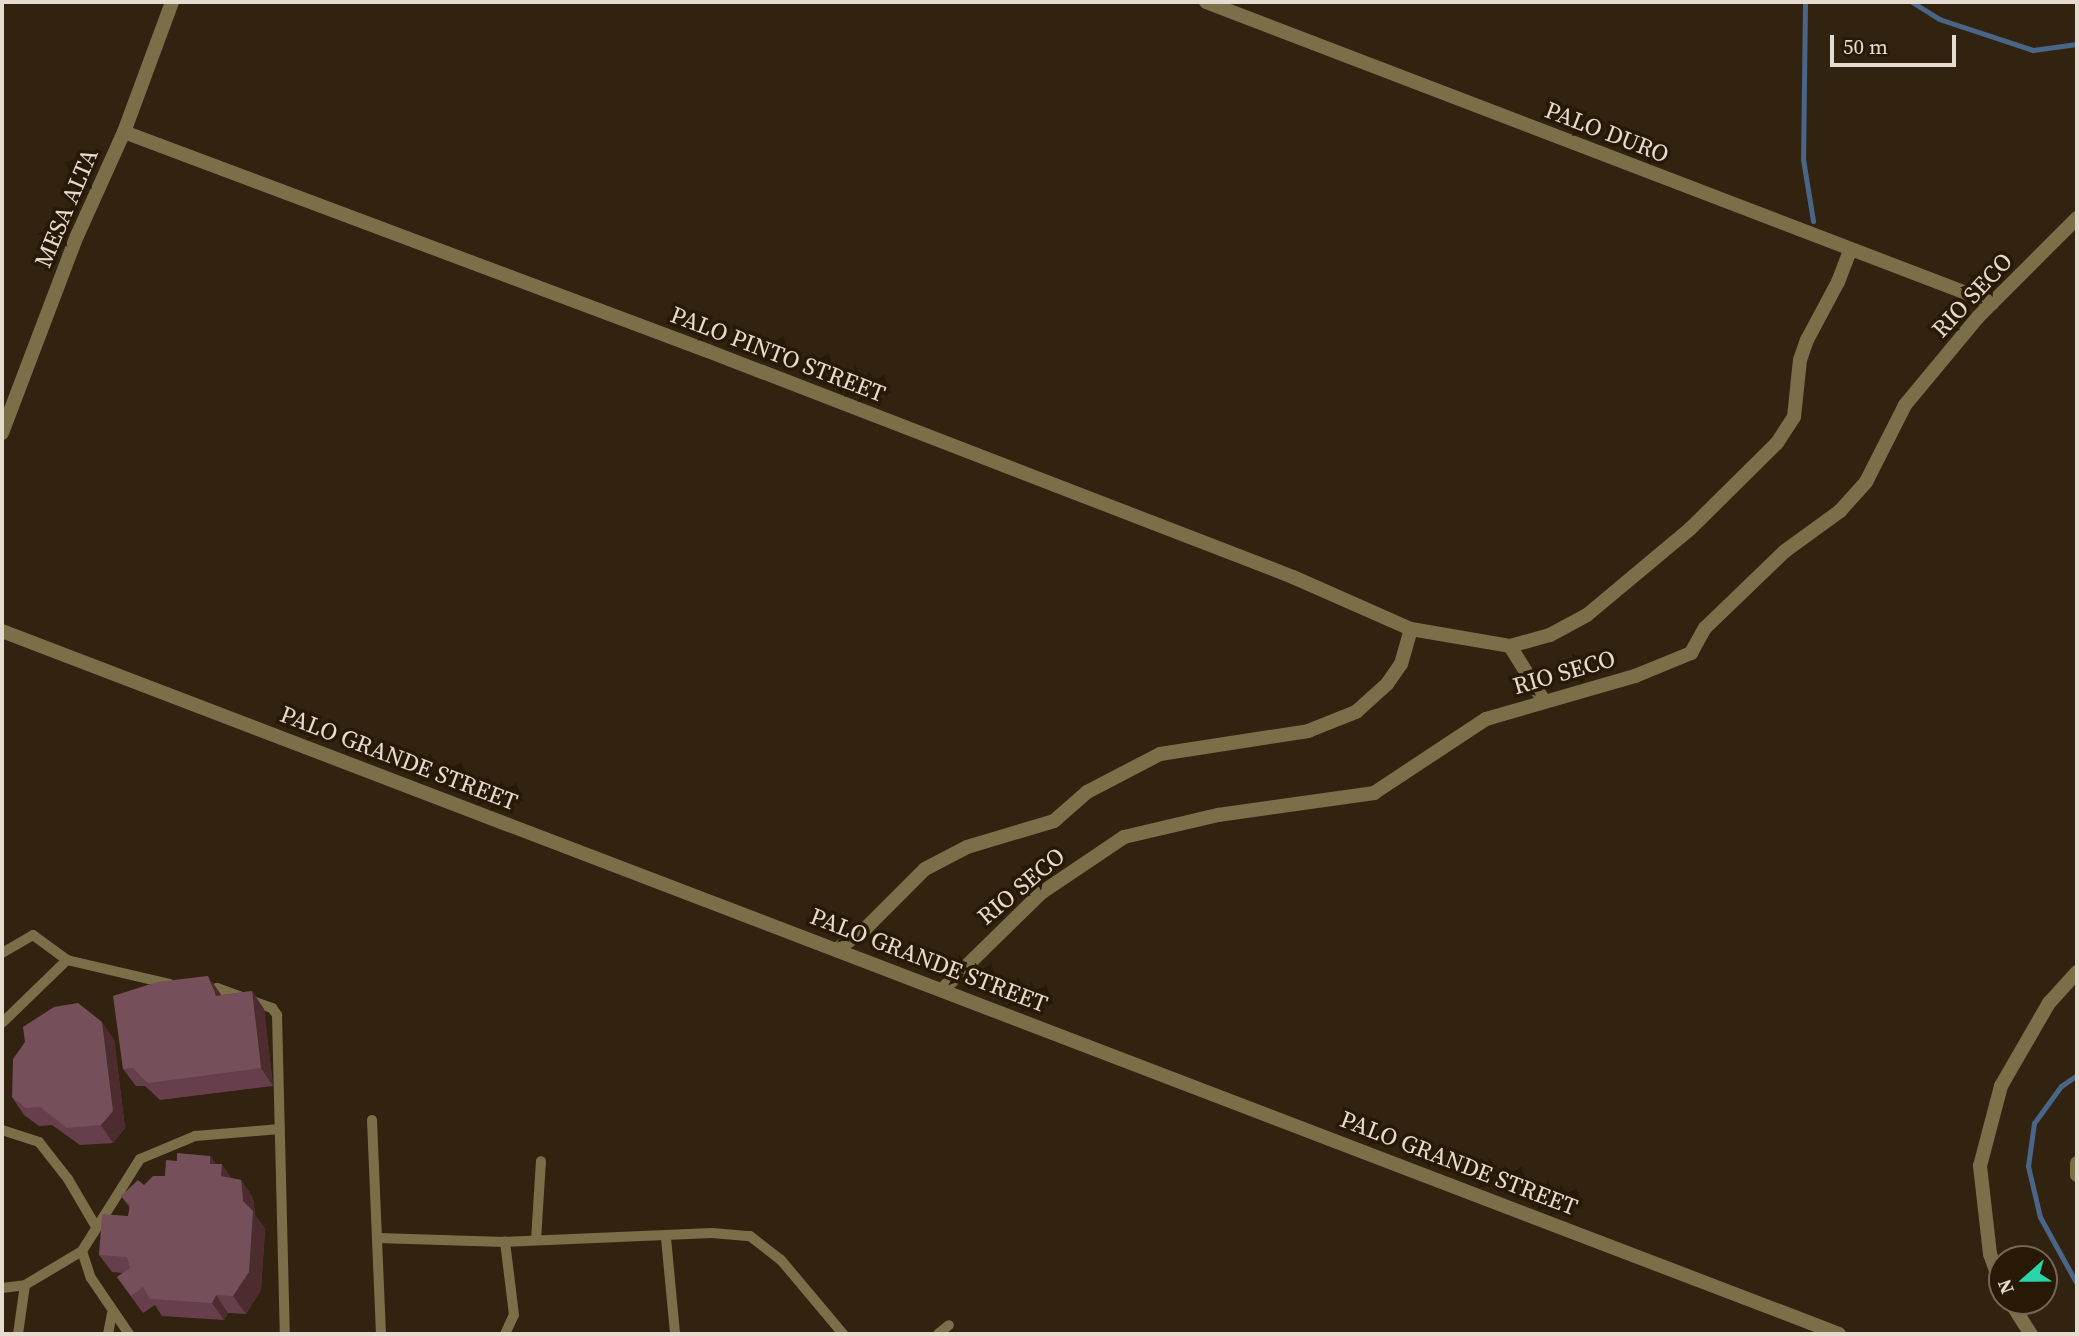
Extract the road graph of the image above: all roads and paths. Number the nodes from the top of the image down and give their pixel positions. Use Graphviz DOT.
graph roads {
  1 [pos="172,2"];
  2 [pos="1206,2"];
  3 [pos="124,132"];
  4 [pos="2077,218"];
  5 [pos="1850,250"];
  6 [pos="1992,303"];
  7 [pos="2,433"];
  8 [pos="1411,629"];
  9 [pos="2,631"];
  10 [pos="1510,646"];
  11 [pos="1544,702"];
  12 [pos="839,948"];
  13 [pos="2,953"];
  14 [pos="67,960"];
  15 [pos="2077,972"];
  16 [pos="180,987"];
  17 [pos="193,990"];
  18 [pos="942,990"];
  19 [pos="2,1023"];
  20 [pos="372,1120"];
  21 [pos="280,1129"];
  22 [pos="2,1130"];
  23 [pos="541,1161"];
  24 [pos="2077,1163"];
  25 [pos="2077,1175"];
  26 [pos="96,1227"];
  27 [pos="379,1238"];
  28 [pos="666,1238"];
  29 [pos="536,1240"];
  30 [pos="505,1242"];
  31 [pos="1989,1245"];
  32 [pos="82,1251"];
  33 [pos="25,1285"];
  34 [pos="2,1288"];
  35 [pos="112,1313"];
  36 [pos="2019,1315"];
  37 [pos="949,1325"];
  38 [pos="18,1334"];
  39 [pos="108,1334"];
  40 [pos="128,1334"];
  41 [pos="285,1334"];
  42 [pos="381,1334"];
  43 [pos="505,1334"];
  44 [pos="675,1334"];
  45 [pos="843,1334"];
  46 [pos="938,1334"];
  47 [pos="1839,1334"];
  48 [pos="2031,1334"];
  1 -- 3 [label="street, MESA ALTA"];
  2 -- 5 [label="street, PALO DURO"];
  3 -- 7 [label="street, MESA ALTA"];
  3 -- 8 [label="street, PALO PINTO STREET"];
  4 -- 6 [label="street, RIO SECO"];
  5 -- 6 [label="street, PALO DURO"];
  5 -- 10 [label="street, RIO SECO"];
  6 -- 11 [label="street, RIO SECO"];
  8 -- 10 [label="street, RIO SECO"];
  8 -- 12 [label="street, RIO SECO"];
  9 -- 12 [label="street, PALO GRANDE STREET"];
  10 -- 11 [label="street"];
  11 -- 18 [label="street, RIO SECO"];
  12 -- 18 [label="street, PALO GRANDE STREET"];
  13 -- 14 [label="lane"];
  14 -- 16 [label="lane"];
  14 -- 19 [label="lane"];
  15 -- 31 [label="street"];
  17 -- 21 [label="lane"];
  18 -- 47 [label="street, PALO GRANDE STREET"];
  20 -- 27 [label="lane"];
  21 -- 26 [label="lane"];
  21 -- 41 [label="lane"];
  22 -- 26 [label="lane"];
  23 -- 29 [label="lane"];
  24 -- 25 [label="street"];
  26 -- 32 [label="lane"];
  27 -- 30 [label="lane"];
  27 -- 42 [label="lane"];
  28 -- 29 [label="lane"];
  28 -- 44 [label="lane"];
  28 -- 45 [label="lane"];
  29 -- 30 [label="lane"];
  30 -- 43 [label="lane"];
  32 -- 33 [label="lane"];
  32 -- 35 [label="lane"];
  33 -- 34 [label="lane"];
  33 -- 38 [label="lane"];
  35 -- 39 [label="lane"];
  35 -- 40 [label="lane"];
  36 -- 48 [label="street"];
  37 -- 46 [label="lane"];
}
